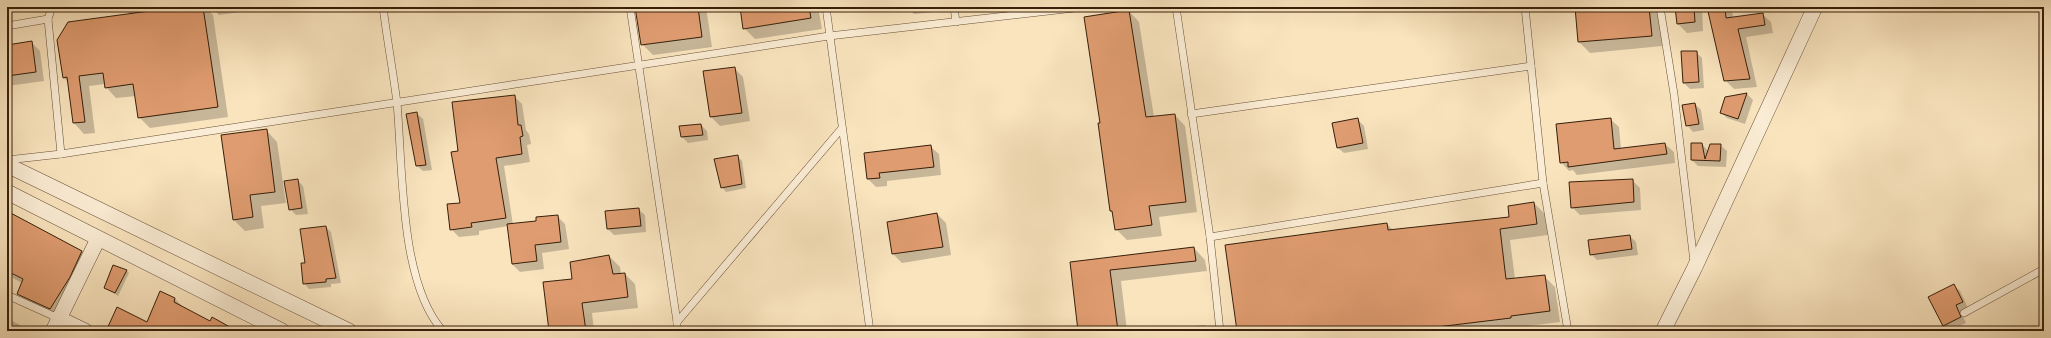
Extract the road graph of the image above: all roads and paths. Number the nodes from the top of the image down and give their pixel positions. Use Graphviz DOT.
graph roads {
  1 [pos="52,7"];
  2 [pos="383,7"];
  3 [pos="630,7"];
  4 [pos="826,7"];
  5 [pos="954,7"];
  6 [pos="1083,7"];
  7 [pos="1176,7"];
  8 [pos="1525,7"];
  9 [pos="1660,7"];
  10 [pos="1815,7"];
  11 [pos="48,19"];
  12 [pos="956,22"];
  13 [pos="7,26"];
  14 [pos="829,36"];
  15 [pos="637,66"];
  16 [pos="1531,66"];
  17 [pos="397,102"];
  18 [pos="1191,114"];
  19 [pos="842,128"];
  20 [pos="61,154"];
  21 [pos="7,160"];
  22 [pos="7,165"];
  23 [pos="1543,183"];
  24 [pos="7,192"];
  25 [pos="1210,237"];
  26 [pos="98,239"];
  27 [pos="1694,269"];
  28 [pos="2044,269"];
  29 [pos="7,295"];
  30 [pos="1964,313"];
  31 [pos="677,322"];
  32 [pos="56,324"];
  33 [pos="258,325"];
  34 [pos="85,331"];
  35 [pos="282,331"];
  36 [pos="349,331"];
  37 [pos="443,331"];
  38 [pos="677,331"];
  39 [pos="870,331"];
  40 [pos="1220,331"];
  41 [pos="1568,331"];
  42 [pos="1663,331"];
  1 -- 11 [label="lane"];
  2 -- 17 [label="lane"];
  3 -- 15 [label="lane"];
  4 -- 14 [label="lane"];
  5 -- 12 [label="lane"];
  6 -- 12 [label="lane"];
  7 -- 18 [label="lane"];
  8 -- 16 [label="lane"];
  9 -- 27 [label="lane"];
  10 -- 27 [label="street"];
  11 -- 13 [label="lane"];
  11 -- 20 [label="lane"];
  12 -- 14 [label="lane"];
  14 -- 15 [label="lane"];
  14 -- 19 [label="lane"];
  15 -- 17 [label="lane"];
  15 -- 31 [label="lane"];
  16 -- 18 [label="lane"];
  16 -- 23 [label="lane"];
  17 -- 20 [label="lane"];
  17 -- 37 [label="lane"];
  18 -- 25 [label="lane"];
  19 -- 31 [label="lane"];
  19 -- 39 [label="lane"];
  20 -- 21 [label="lane"];
  22 -- 36 [label="street"];
  23 -- 25 [label="lane"];
  23 -- 41 [label="lane"];
  24 -- 26 [label="street"];
  25 -- 40 [label="lane"];
  26 -- 32 [label="street"];
  26 -- 33 [label="street"];
  27 -- 42 [label="street"];
  28 -- 30 [label="lane"];
  29 -- 32 [label="lane"];
  31 -- 38 [label="lane"];
  32 -- 34 [label="street"];
  33 -- 35 [label="street"];
}
